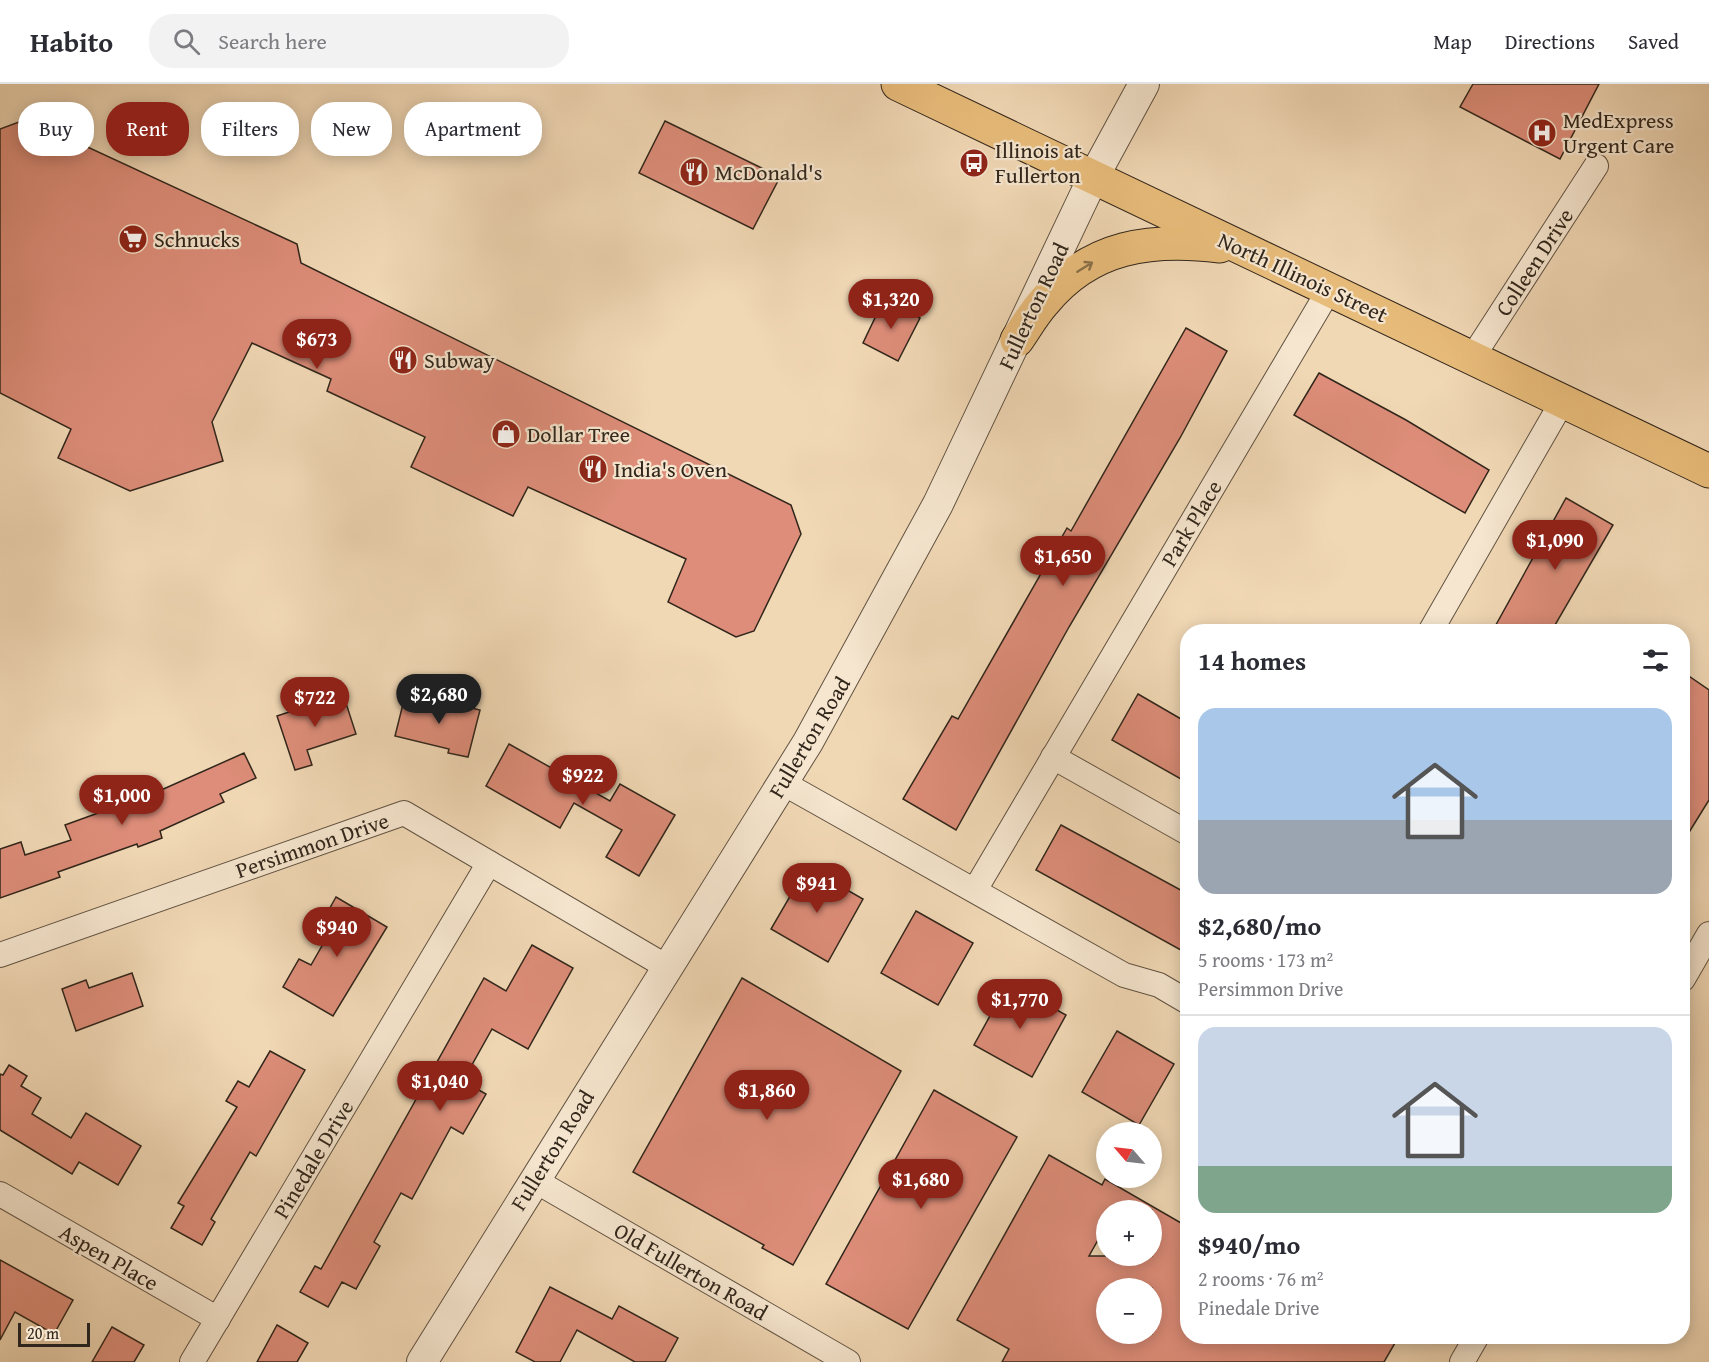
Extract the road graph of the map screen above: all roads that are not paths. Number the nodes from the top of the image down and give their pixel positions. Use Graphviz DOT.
graph roads {
  1 [pos="898,84"];
  2 [pos="1144,84"];
  3 [pos="1596,166"];
  4 [pos="1093,178"];
  5 [pos="1244,249"];
  6 [pos="1329,290"];
  7 [pos="1017,340"];
  8 [pos="1472,358"];
  9 [pos="1562,402"];
  10 [pos="1709,471"];
  11 [pos="1435,624"];
  12 [pos="1053,757"];
  13 [pos="783,783"];
  14 [pos="1180,828"];
  15 [pos="489,863"];
  16 [pos="975,890"];
  17 [pos="1709,934"];
  18 [pos="0,955"];
  19 [pos="666,967"];
  20 [pos="1690,967"];
  21 [pos="1180,997"];
  22 [pos="534,1180"];
  23 [pos="0,1194"];
  24 [pos="218,1319"];
  25 [pos="1472,1344"];
  26 [pos="192,1362"];
  27 [pos="422,1362"];
  28 [pos="848,1362"];
  29 [pos="1462,1362"];
  1 -- 4 [label="main road, North Illinois Street"];
  2 -- 4 [label="street, Fullerton Road"];
  3 -- 8 [label="street, Colleen Drive"];
  4 -- 5 [label="main road, North Illinois Street"];
  4 -- 7 [label="street, Fullerton Road"];
  5 -- 6 [label="main road, North Illinois Street"];
  7 -- 5 [label="main road, one-way"];
  6 -- 8 [label="main road, North Illinois Street"];
  6 -- 12 [label="street, Park Place"];
  7 -- 13 [label="street, Fullerton Road"];
  8 -- 9 [label="main road, North Illinois Street"];
  9 -- 10 [label="main road, North Illinois Street"];
  9 -- 11 [label="street"];
  12 -- 14 [label="street"];
  12 -- 16 [label="street, Park Place"];
  13 -- 16 [label="street"];
  13 -- 19 [label="street, Fullerton Road"];
  15 -- 18 [label="street, Persimmon Drive"];
  15 -- 19 [label="street, Persimmon Drive"];
  15 -- 24 [label="street, Pinedale Drive"];
  16 -- 21 [label="street"];
  17 -- 20 [label="street"];
  19 -- 22 [label="street, Fullerton Road"];
  22 -- 27 [label="street, Fullerton Road"];
  22 -- 28 [label="street, Old Fullerton Road"];
  23 -- 24 [label="street, Aspen Place"];
  24 -- 26 [label="street, Pinedale Drive"];
  25 -- 29 [label="street"];
}
